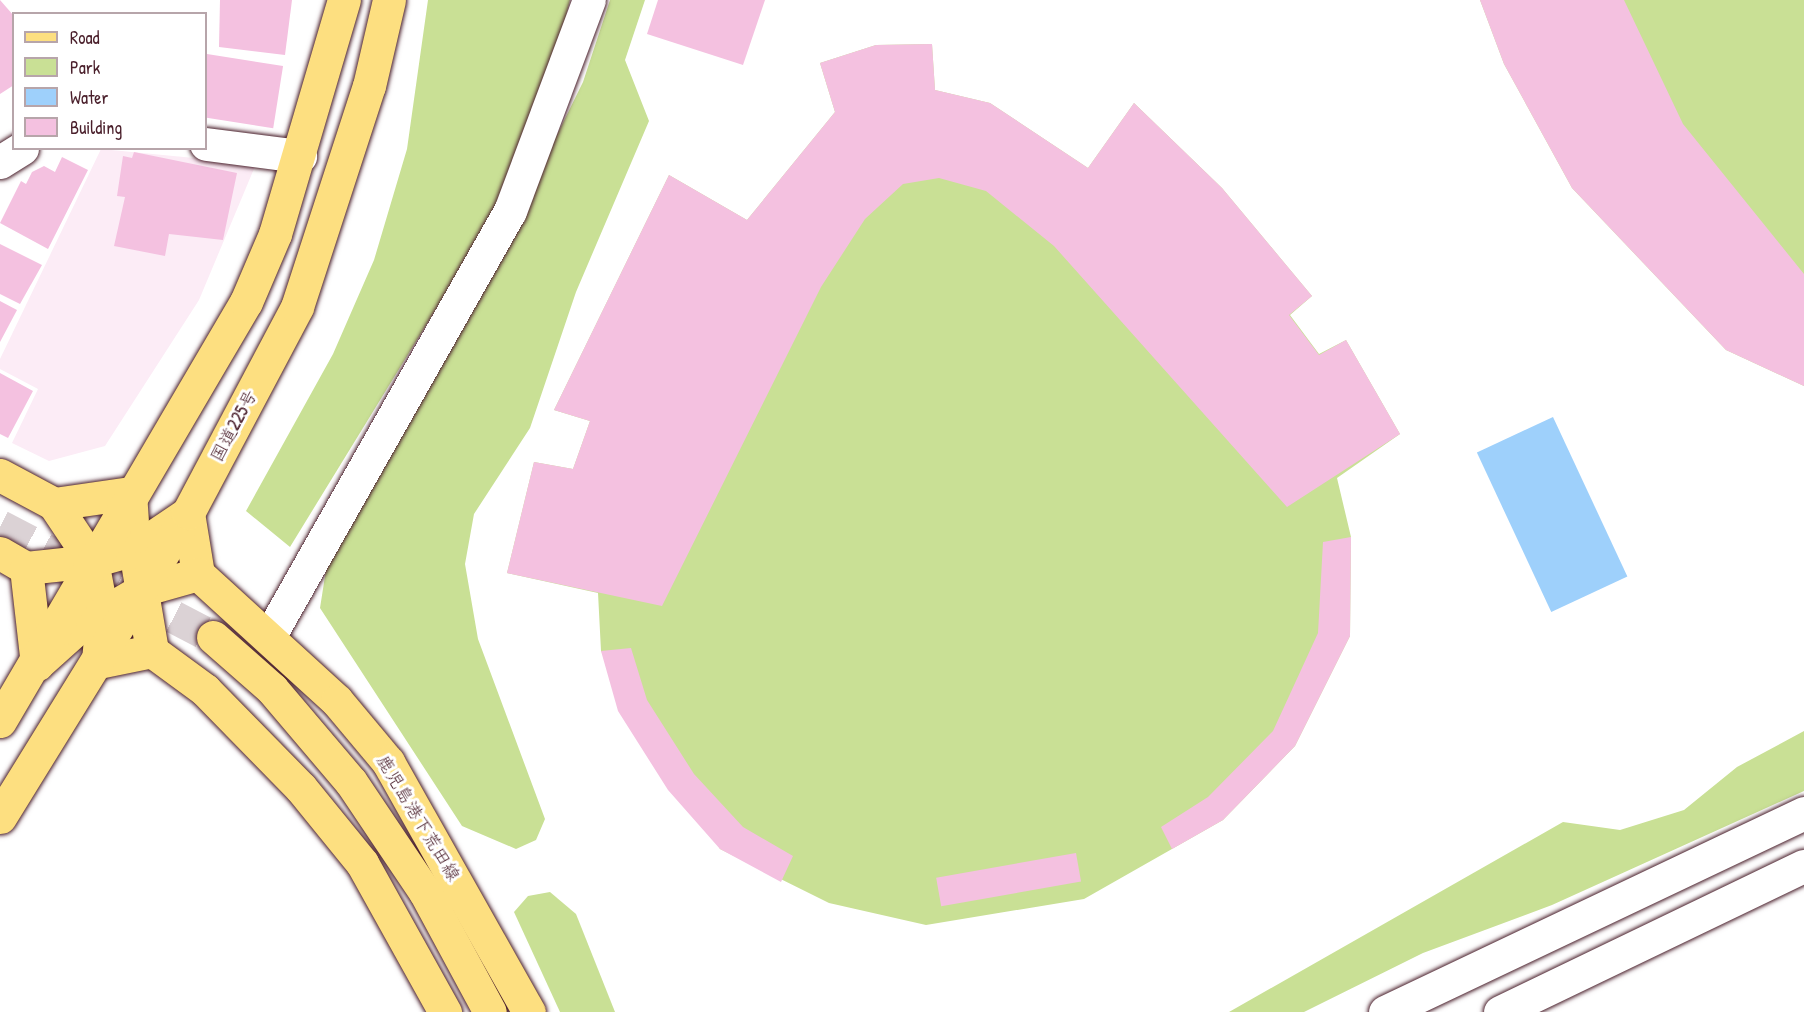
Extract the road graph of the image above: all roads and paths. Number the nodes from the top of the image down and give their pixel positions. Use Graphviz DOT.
graph roads {
  1 [pos="344,0"];
  2 [pos="389,0"];
  3 [pos="589,0"];
  4 [pos="207,144"];
  5 [pos="19,150"];
  6 [pos="300,156"];
  7 [pos="0,162"];
  8 [pos="0,475"];
  9 [pos="130,493"];
  10 [pos="54,504"];
  11 [pos="188,513"];
  12 [pos="135,549"];
  13 [pos="13,560"];
  14 [pos="92,561"];
  15 [pos="198,574"];
  16 [pos="142,590"];
  17 [pos="102,613"];
  18 [pos="270,635"];
  19 [pos="213,637"];
  20 [pos="152,651"];
  21 [pos="98,662"];
  22 [pos="37,664"];
  23 [pos="0,721"];
  24 [pos="1804,813"];
  25 [pos="0,816"];
  26 [pos="1804,866"];
  27 [pos="445,1012"];
  28 [pos="490,1012"];
  29 [pos="529,1012"];
  30 [pos="1385,1012"];
  31 [pos="1500,1012"];
  1 -- 6 [label="main road"];
  2 -- 11 [label="main road, 国道225号"];
  3 -- 18 [label="street"];
  4 -- 6 [label="street"];
  5 -- 7 [label="street"];
  6 -- 9 [label="main road"];
  8 -- 10 [label="main road"];
  9 -- 10 [label="main road"];
  9 -- 12 [label="main road"];
  9 -- 14 [label="main road"];
  10 -- 14 [label="main road"];
  11 -- 12 [label="main road"];
  11 -- 15 [label="main road"];
  11 -- 16 [label="main road, 国道225号"];
  12 -- 14 [label="main road"];
  12 -- 16 [label="main road"];
  13 -- 14 [label="main road"];
  13 -- 22 [label="main road"];
  14 -- 17 [label="main road"];
  14 -- 22 [label="main road"];
  15 -- 16 [label="main road"];
  15 -- 18 [label="main road, 鹿児島港下荒田線"];
  16 -- 17 [label="main road"];
  16 -- 20 [label="main road"];
  16 -- 21 [label="main road, 国道225号"];
  17 -- 21 [label="main road"];
  17 -- 22 [label="main road"];
  18 -- 29 [label="main road, 鹿児島港下荒田線"];
  19 -- 28 [label="main road, 鹿児島港下荒田線"];
  20 -- 21 [label="main road"];
  20 -- 27 [label="main road"];
  21 -- 25 [label="main road, 国道225号"];
  22 -- 23 [label="main road"];
  24 -- 30 [label="street"];
  26 -- 31 [label="street"];
}
